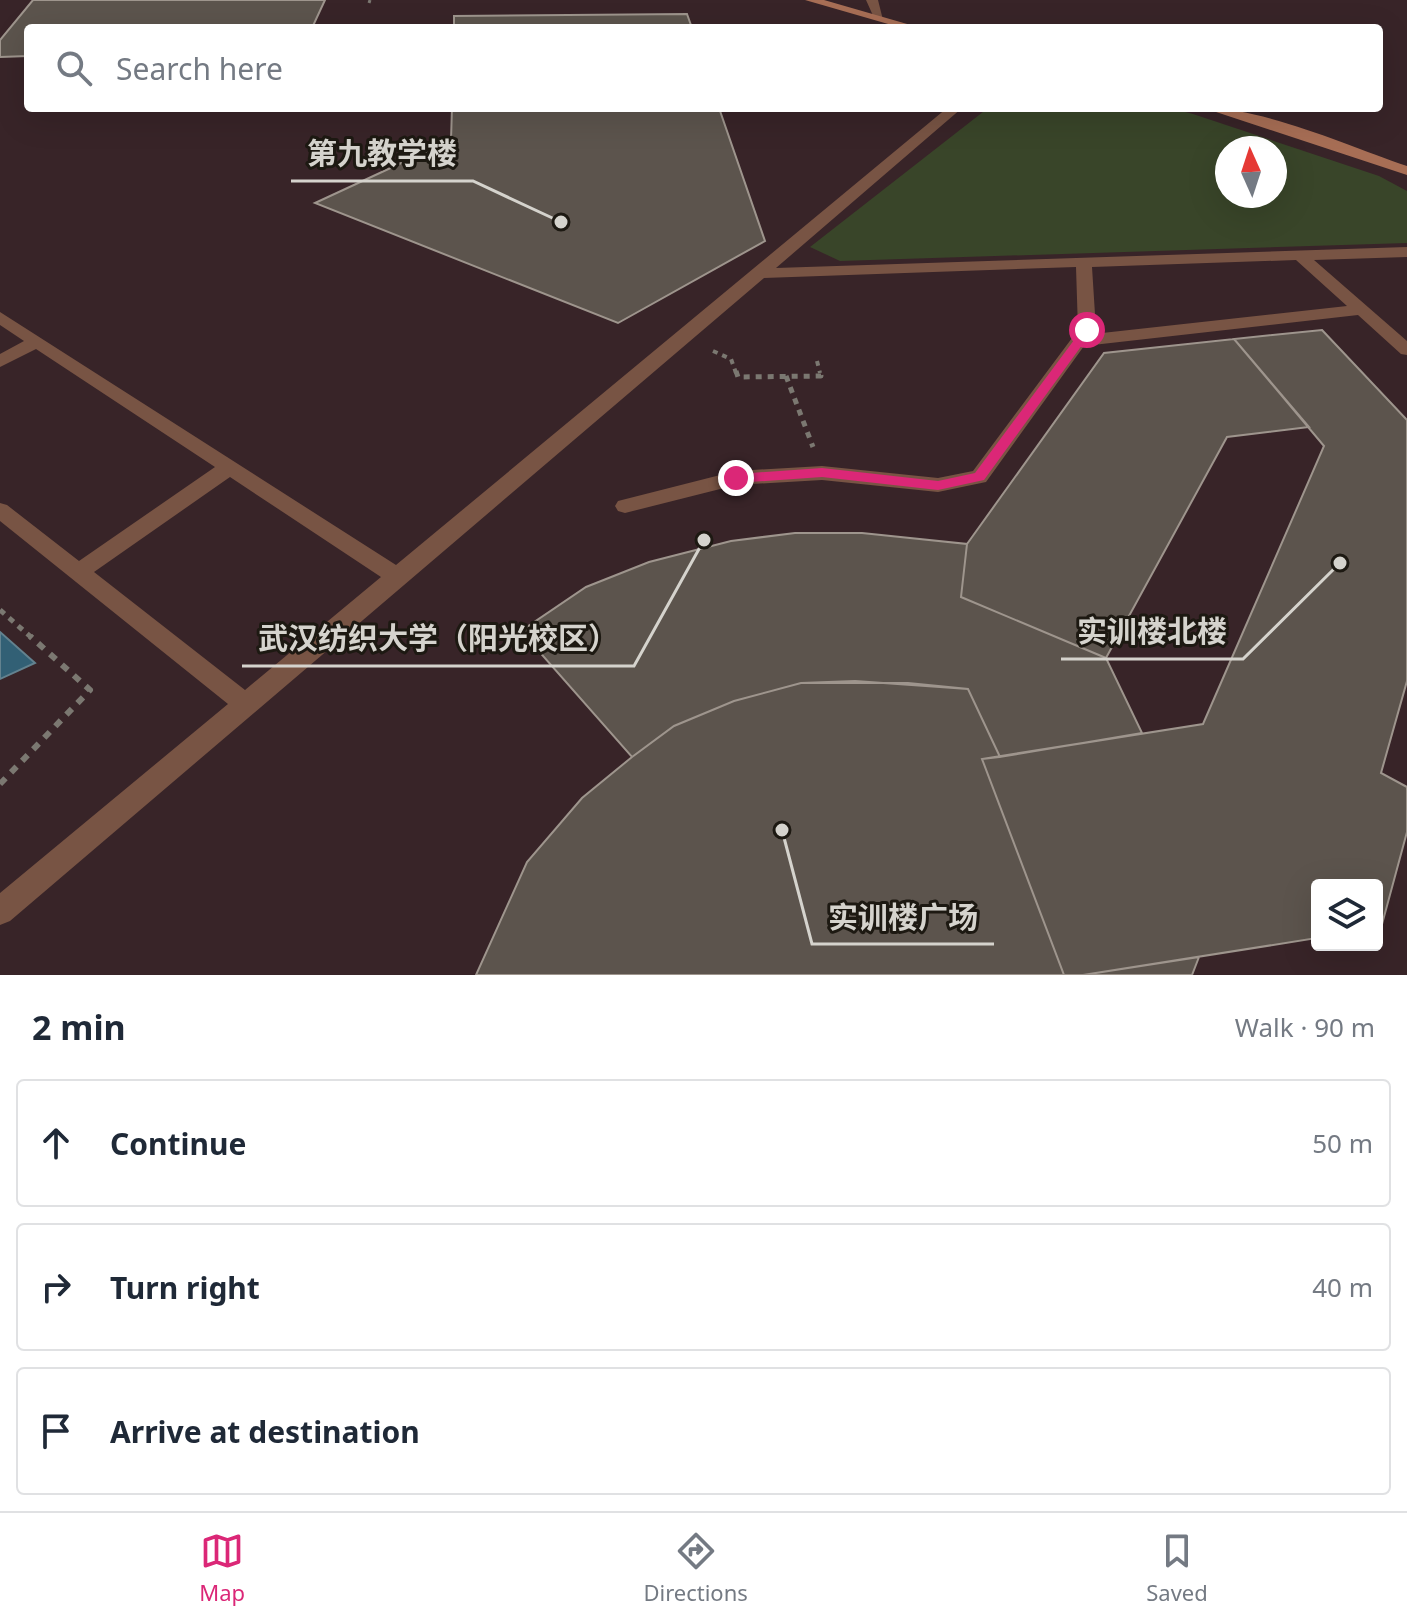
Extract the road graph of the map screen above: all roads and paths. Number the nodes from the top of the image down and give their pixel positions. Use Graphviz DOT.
graph roads {
  1 [pos="811,0"];
  2 [pos="872,0"];
  3 [pos="879,18"];
  4 [pos="901,24"];
  5 [pos="950,112"];
  6 [pos="1226,112"];
  7 [pos="1407,171"];
  8 [pos="1407,252"];
  9 [pos="1300,256"];
  10 [pos="1084,263"];
  11 [pos="758,273"];
  12 [pos="1361,310"];
  13 [pos="0,317"];
  14 [pos="683,337"];
  15 [pos="37,341"];
  16 [pos="1080,341"];
  17 [pos="1407,350"];
  18 [pos="0,361"];
  19 [pos="817,361"];
  20 [pos="786,376"];
  21 [pos="230,467"];
  22 [pos="822,473"];
  23 [pos="625,506"];
  24 [pos="0,510"];
  25 [pos="79,572"];
  26 [pos="397,577"];
  27 [pos="0,610"];
  28 [pos="246,704"];
  29 [pos="0,784"];
  30 [pos="0,911"];
  1 -- 3 [label="main road"];
  2 -- 3 [label="street"];
  3 -- 4 [label="main road"];
  5 -- 11 [label="street"];
  6 -- 7 [label="main road"];
  8 -- 9 [label="street"];
  9 -- 10 [label="street"];
  9 -- 12 [label="street"];
  10 -- 11 [label="street"];
  10 -- 16 [label="street"];
  11 -- 14 [label="street"];
  12 -- 16 [label="street"];
  12 -- 17 [label="street"];
  13 -- 15 [label="street"];
  14 -- 20 [label="path"];
  14 -- 26 [label="street"];
  15 -- 18 [label="street"];
  15 -- 21 [label="street"];
  16 -- 22 [label="street"];
  19 -- 20 [label="path"];
  20 -- 22 [label="path"];
  21 -- 25 [label="street"];
  21 -- 26 [label="street"];
  22 -- 23 [label="street"];
  24 -- 25 [label="street"];
  25 -- 28 [label="street"];
  26 -- 28 [label="street"];
  27 -- 29 [label="path"];
  28 -- 30 [label="street"];
}
